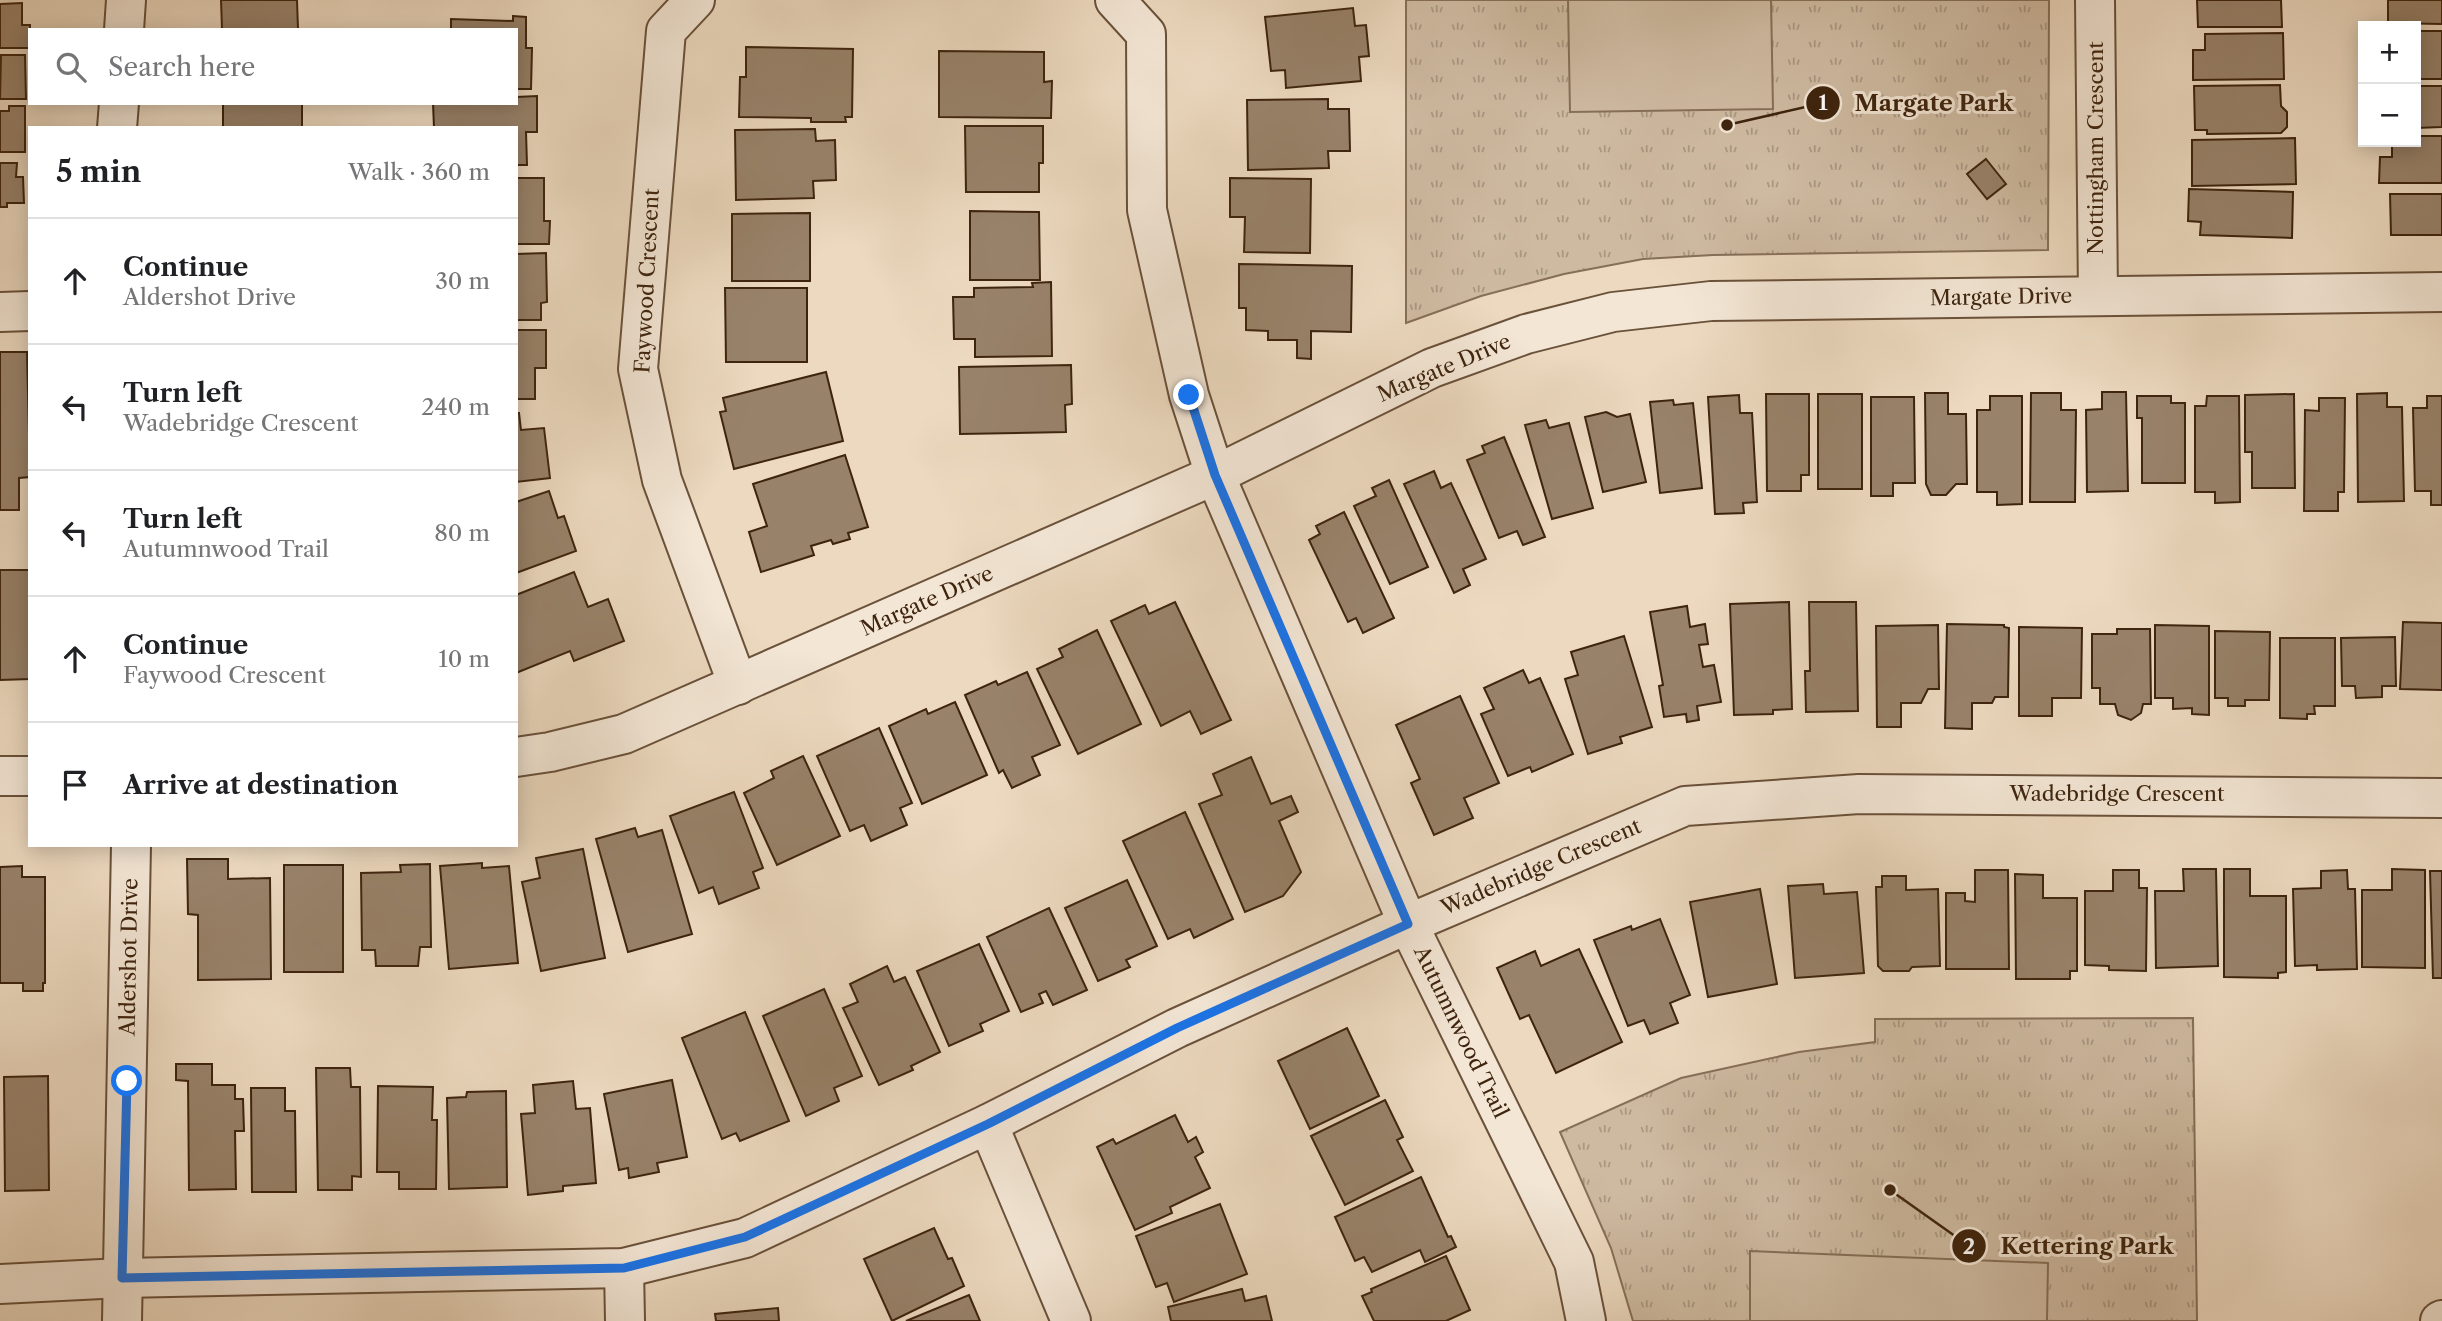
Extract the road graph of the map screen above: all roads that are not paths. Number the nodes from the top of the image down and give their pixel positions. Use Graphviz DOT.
graph roads {
  1 [pos="126,0"];
  2 [pos="695,0"];
  3 [pos="1115,0"];
  4 [pos="2095,0"];
  5 [pos="124,28"];
  6 [pos="119,105"];
  7 [pos="117,126"];
  8 [pos="2442,292"];
  9 [pos="2098,296"];
  10 [pos="0,312"];
  11 [pos="28,312"];
  12 [pos="1215,475"];
  13 [pos="738,685"];
  14 [pos="518,757"];
  15 [pos="0,776"];
  16 [pos="28,776"];
  17 [pos="2442,797"];
  18 [pos="131,847"];
  19 [pos="1408,924"];
  20 [pos="988,1124"];
  21 [pos="624,1268"];
  22 [pos="122,1278"];
  23 [pos="0,1284"];
  24 [pos="122,1321"];
  25 [pos="625,1321"];
  26 [pos="1071,1321"];
  27 [pos="1586,1321"];
  1 -- 5 [label="street"];
  2 -- 13 [label="street, Faywood Crescent"];
  3 -- 12 [label="street"];
  4 -- 9 [label="street, Nottingham Crescent"];
  6 -- 7 [label="street"];
  8 -- 9 [label="street, Margate Drive"];
  9 -- 12 [label="street, Margate Drive"];
  10 -- 11 [label="street"];
  12 -- 13 [label="street, Margate Drive"];
  12 -- 19 [label="street, Autumnwood Trail"];
  13 -- 14 [label="street, Margate Drive"];
  15 -- 16 [label="street"];
  17 -- 19 [label="street, Wadebridge Crescent"];
  18 -- 22 [label="street, Aldershot Drive"];
  19 -- 20 [label="street, Wadebridge Crescent"];
  19 -- 27 [label="street, Autumnwood Trail"];
  20 -- 21 [label="street, Wadebridge Crescent"];
  20 -- 26 [label="street"];
  21 -- 22 [label="street, Wadebridge Crescent"];
  21 -- 25 [label="street"];
  22 -- 23 [label="street, Wadebridge Crescent"];
  22 -- 24 [label="street, Aldershot Drive"];
}
